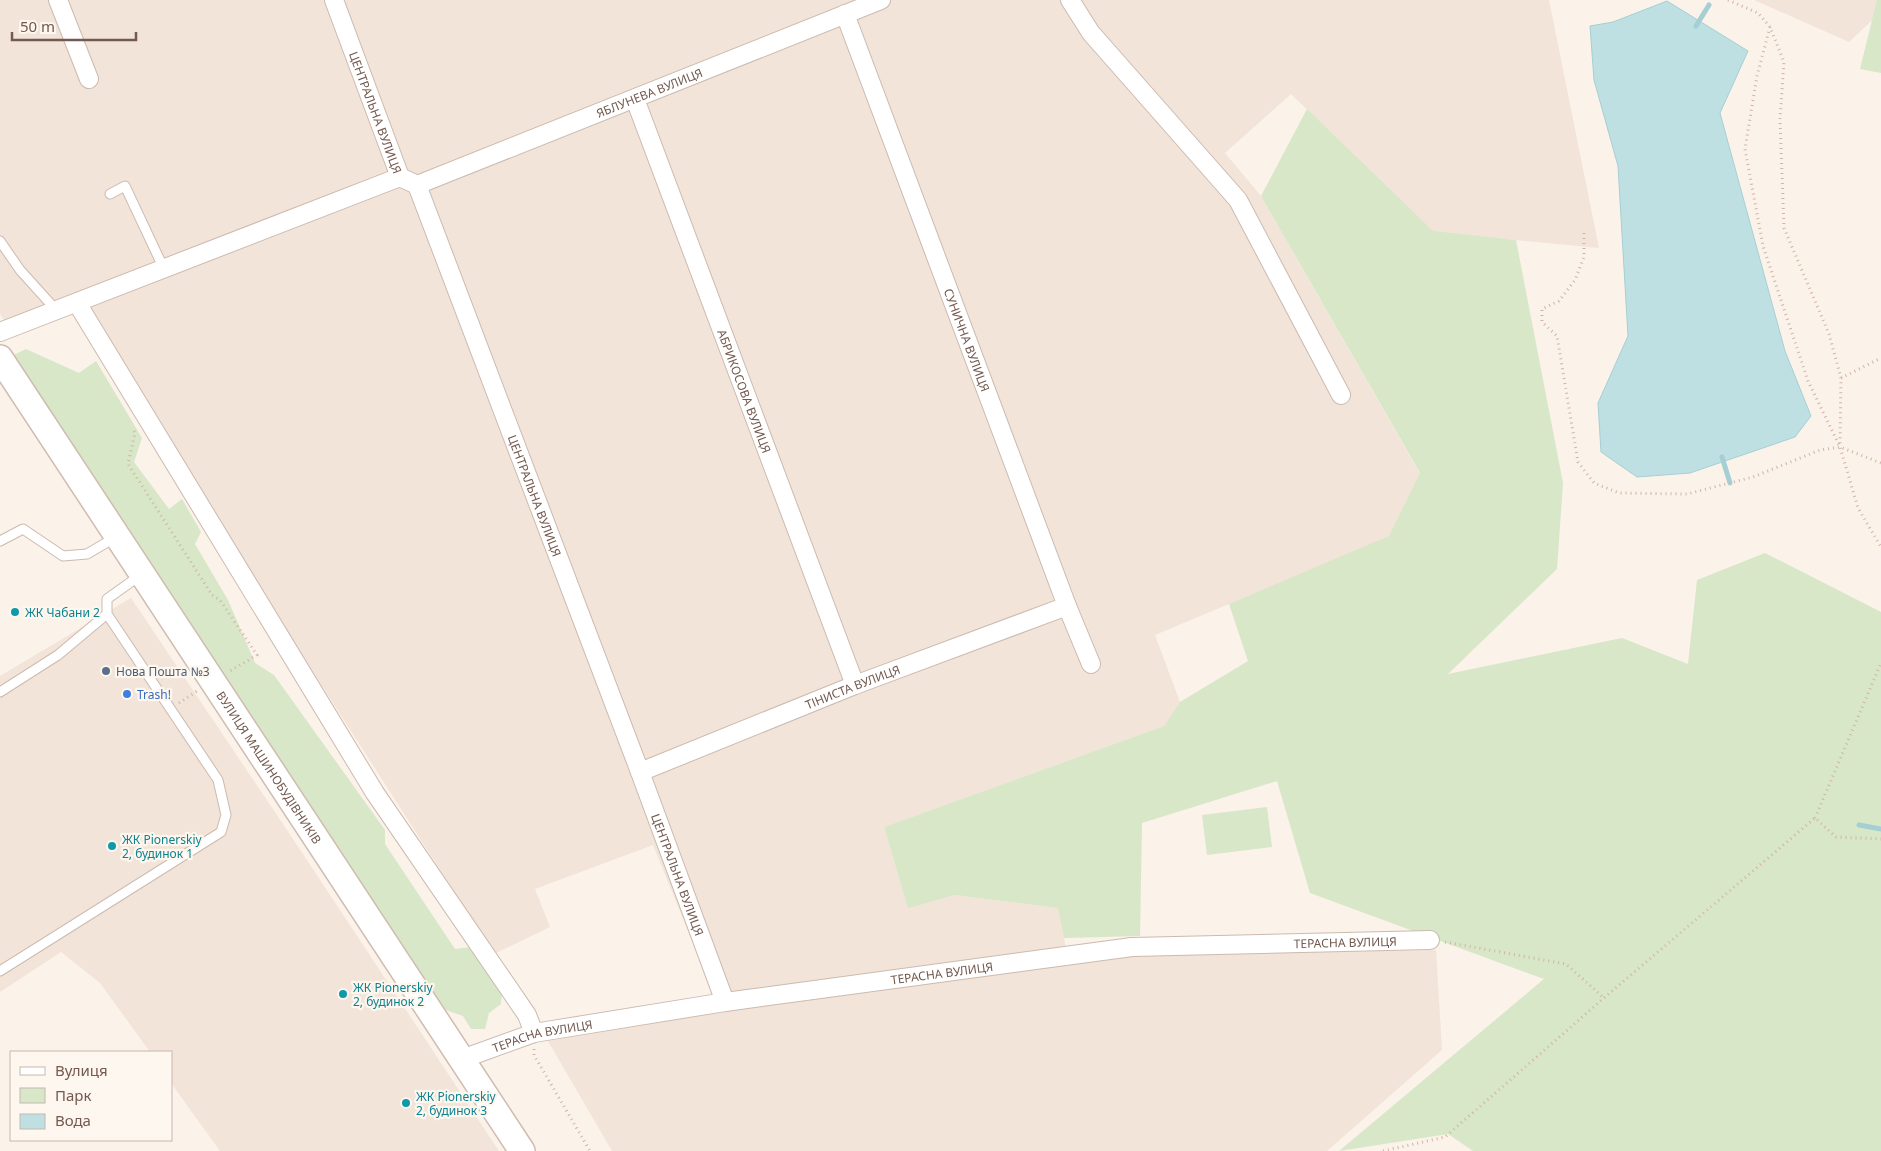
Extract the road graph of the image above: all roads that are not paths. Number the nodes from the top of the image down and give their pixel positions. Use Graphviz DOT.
graph roads {
  1 [pos="58,0"];
  2 [pos="334,0"];
  3 [pos="881,0"];
  4 [pos="1070,0"];
  5 [pos="845,14"];
  6 [pos="88,79"];
  7 [pos="635,99"];
  8 [pos="400,177"];
  9 [pos="417,186"];
  10 [pos="110,194"];
  11 [pos="0,241"];
  12 [pos="164,269"];
  13 [pos="77,303"];
  14 [pos="57,311"];
  15 [pos="0,332"];
  16 [pos="0,358"];
  17 [pos="1341,395"];
  18 [pos="117,536"];
  19 [pos="0,541"];
  20 [pos="142,574"];
  21 [pos="1067,606"];
  22 [pos="107,614"];
  23 [pos="1091,664"];
  24 [pos="855,685"];
  25 [pos="0,692"];
  26 [pos="640,772"];
  27 [pos="1430,940"];
  28 [pos="0,971"];
  29 [pos="725,1002"];
  30 [pos="534,1033"];
  31 [pos="462,1059"];
  32 [pos="522,1151"];
  1 -- 6 [label="street"];
  2 -- 8 [label="street, ЦЕНТРАЛЬНА ВУЛИЦЯ"];
  3 -- 5 [label="street, ЯБЛУНЕВА ВУЛИЦЯ"];
  4 -- 17 [label="street"];
  5 -- 7 [label="street, ЯБЛУНЕВА ВУЛИЦЯ"];
  5 -- 21 [label="street, СУНИЧНА ВУЛИЦЯ"];
  7 -- 9 [label="street, ЯБЛУНЕВА ВУЛИЦЯ"];
  7 -- 24 [label="street, АБРИКОСОВА ВУЛИЦЯ"];
  8 -- 9 [label="street, ЦЕНТРАЛЬНА ВУЛИЦЯ"];
  8 -- 12 [label="street"];
  9 -- 26 [label="street, ЦЕНТРАЛЬНА ВУЛИЦЯ"];
  10 -- 12 [label="lane"];
  11 -- 14 [label="lane"];
  12 -- 13 [label="street"];
  13 -- 14 [label="street"];
  13 -- 30 [label="street"];
  14 -- 15 [label="street"];
  16 -- 18 [label="street, ВУЛИЦЯ МАШИНОБУДІВНИКІВ"];
  18 -- 19 [label="lane"];
  18 -- 20 [label="street, ВУЛИЦЯ МАШИНОБУДІВНИКІВ"];
  20 -- 22 [label="lane"];
  20 -- 31 [label="street, ВУЛИЦЯ МАШИНОБУДІВНИКІВ"];
  21 -- 23 [label="street, СУНИЧНА ВУЛИЦЯ"];
  21 -- 24 [label="street, ТІНИСТА ВУЛИЦЯ"];
  22 -- 25 [label="lane"];
  22 -- 28 [label="lane"];
  24 -- 26 [label="street, ТІНИСТА ВУЛИЦЯ"];
  26 -- 29 [label="street, ЦЕНТРАЛЬНА ВУЛИЦЯ"];
  27 -- 29 [label="street, ТЕРАСНА ВУЛИЦЯ"];
  29 -- 30 [label="street, ТЕРАСНА ВУЛИЦЯ"];
  30 -- 31 [label="street, ТЕРАСНА ВУЛИЦЯ"];
  31 -- 32 [label="street, ВУЛИЦЯ МАШИНОБУДІВНИКІВ"];
}
